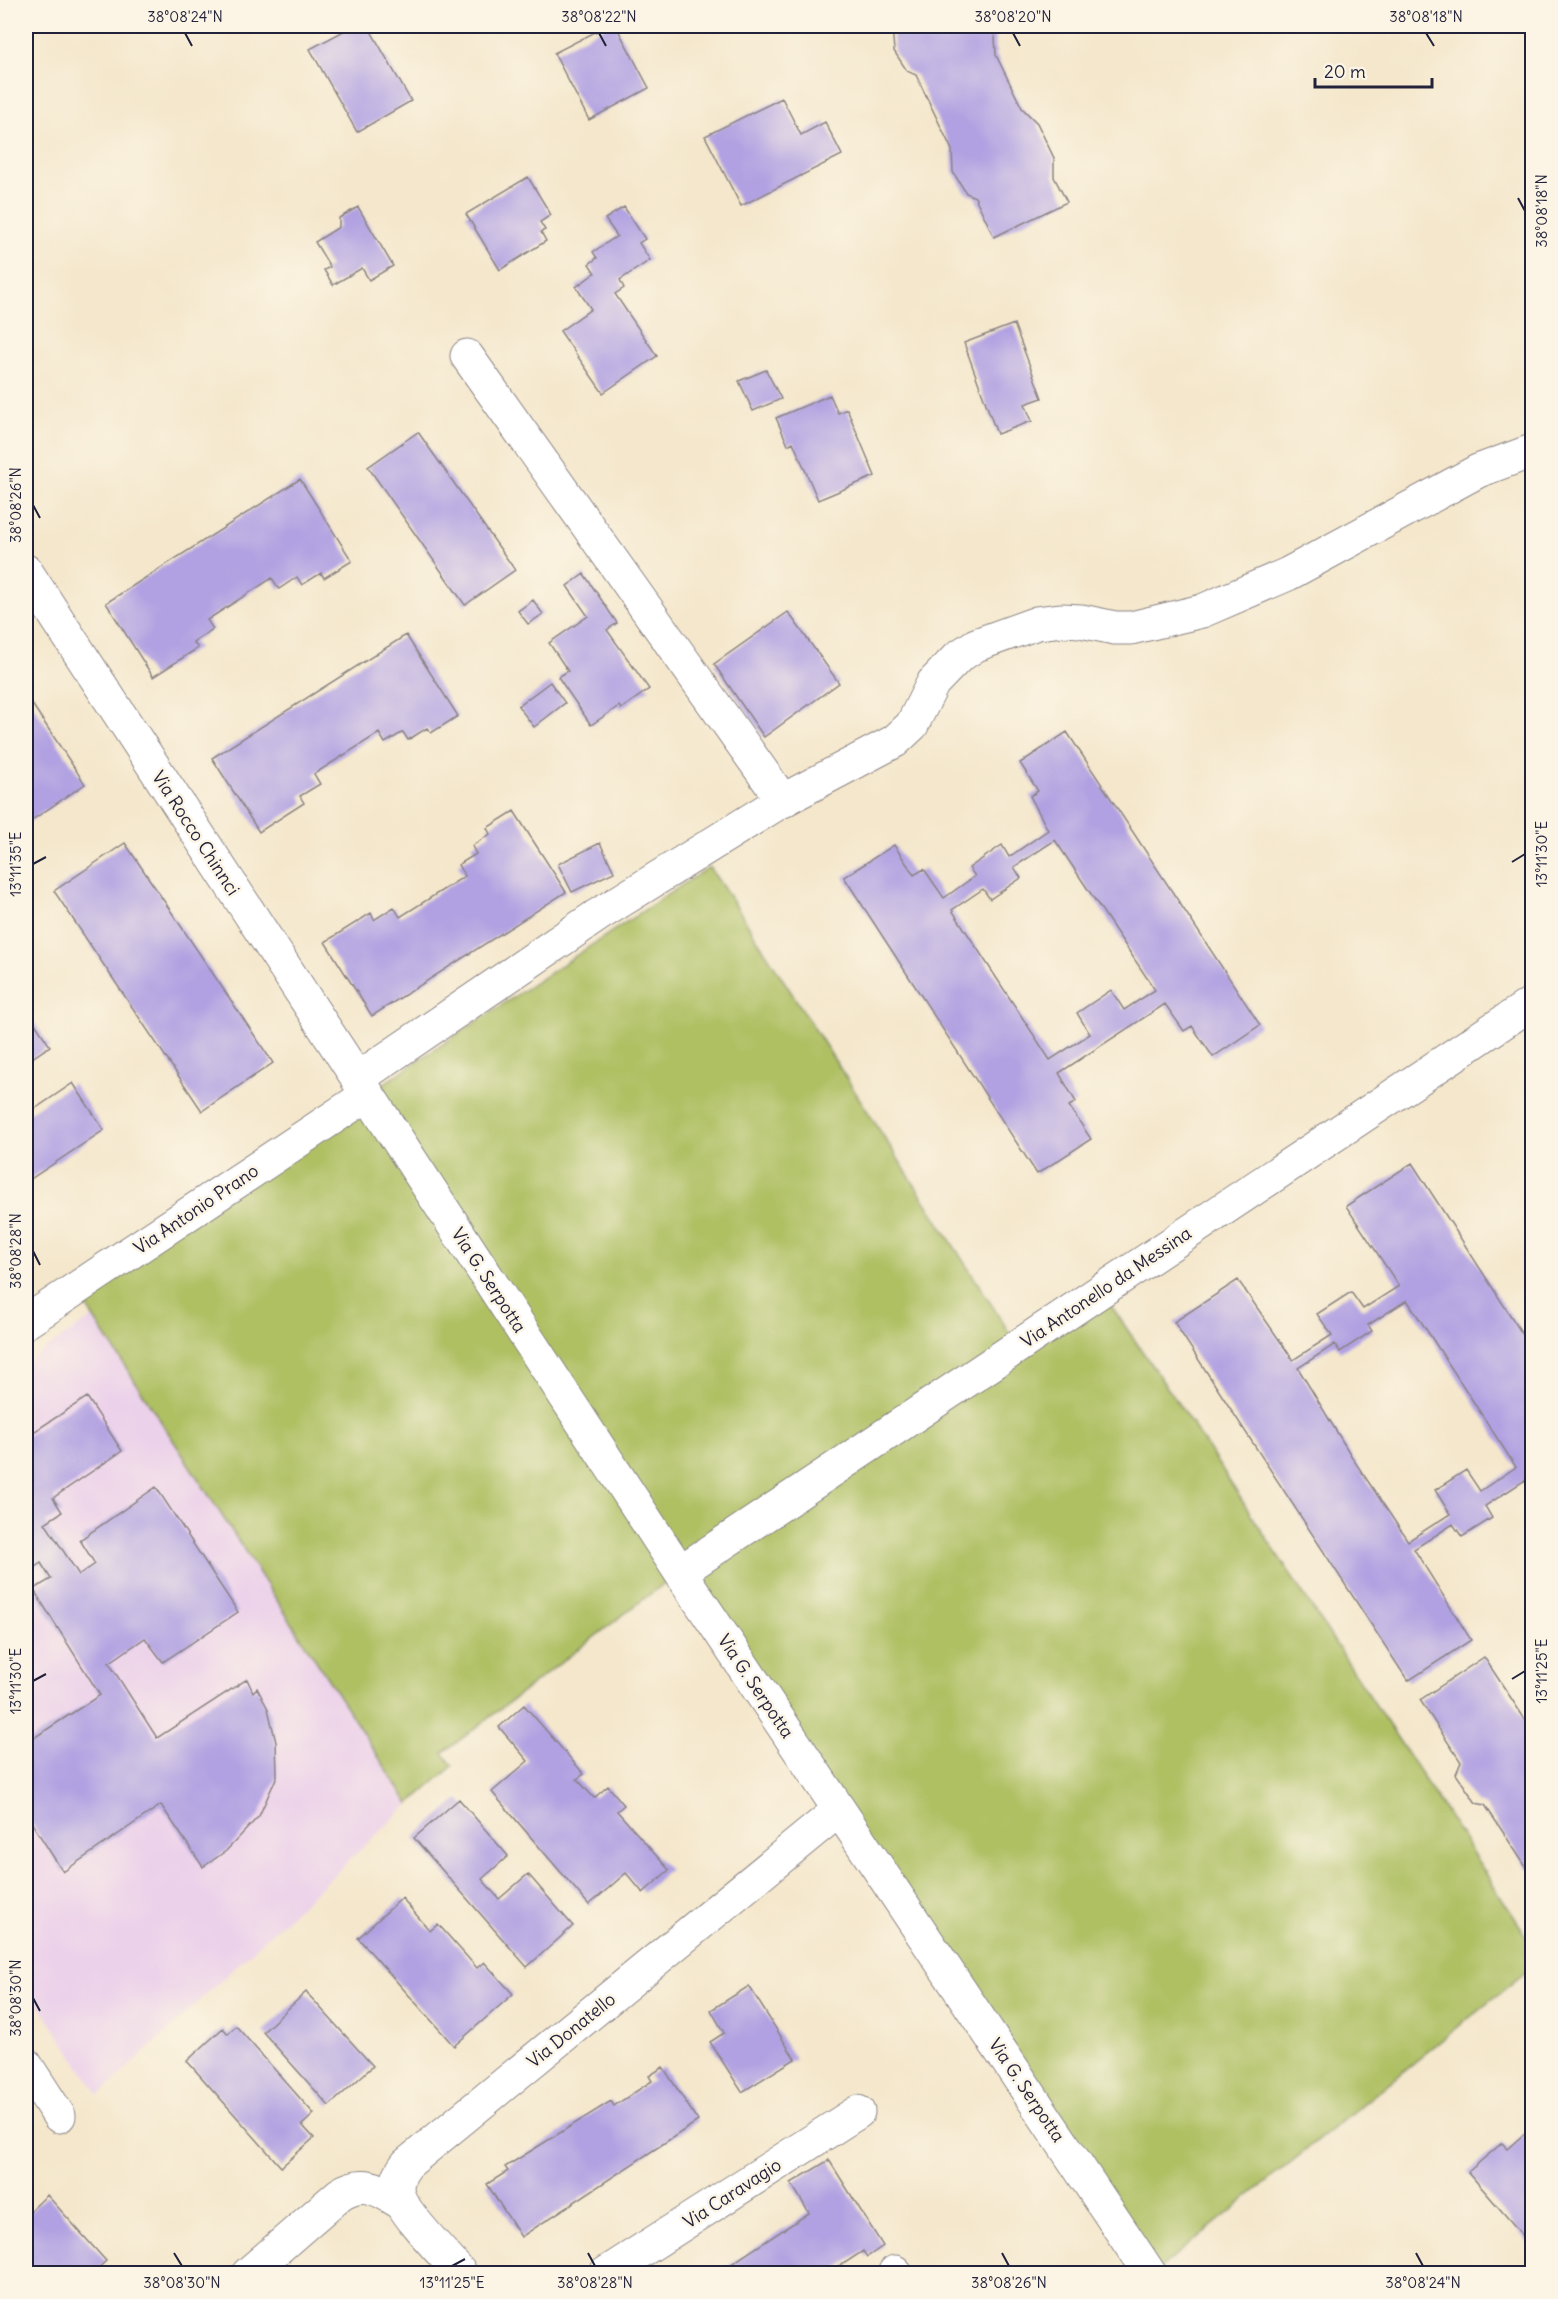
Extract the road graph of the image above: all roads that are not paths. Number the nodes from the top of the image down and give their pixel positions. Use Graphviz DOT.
graph roads {
  1 [pos="467,356"];
  2 [pos="1533,451"];
  3 [pos="26,571"];
  4 [pos="783,801"];
  5 [pos="1533,1003"];
  6 [pos="362,1087"];
  7 [pos="26,1322"];
  8 [pos="680,1572"];
  9 [pos="839,1810"];
  10 [pos="26,2065"];
  11 [pos="858,2112"];
  12 [pos="59,2116"];
  13 [pos="401,2203"];
  14 [pos="248,2274"];
  15 [pos="462,2274"];
  16 [pos="606,2274"];
  17 [pos="1150,2274"];
  1 -- 4 [label="street"];
  2 -- 4 [label="street, Via Antonio Prano"];
  3 -- 6 [label="street, Via Rocco Chinnci"];
  4 -- 6 [label="street, Via Antonio Prano"];
  5 -- 8 [label="street, Via Antonello da Messina"];
  6 -- 7 [label="street, Via Antonio Prano"];
  6 -- 8 [label="street, Via G. Serpotta"];
  8 -- 9 [label="street, Via G. Serpotta"];
  9 -- 13 [label="street, Via Donatello"];
  9 -- 17 [label="street, Via G. Serpotta"];
  10 -- 12 [label="street"];
  11 -- 16 [label="street, Via Caravagio"];
  13 -- 14 [label="street"];
  13 -- 15 [label="street"];
}
